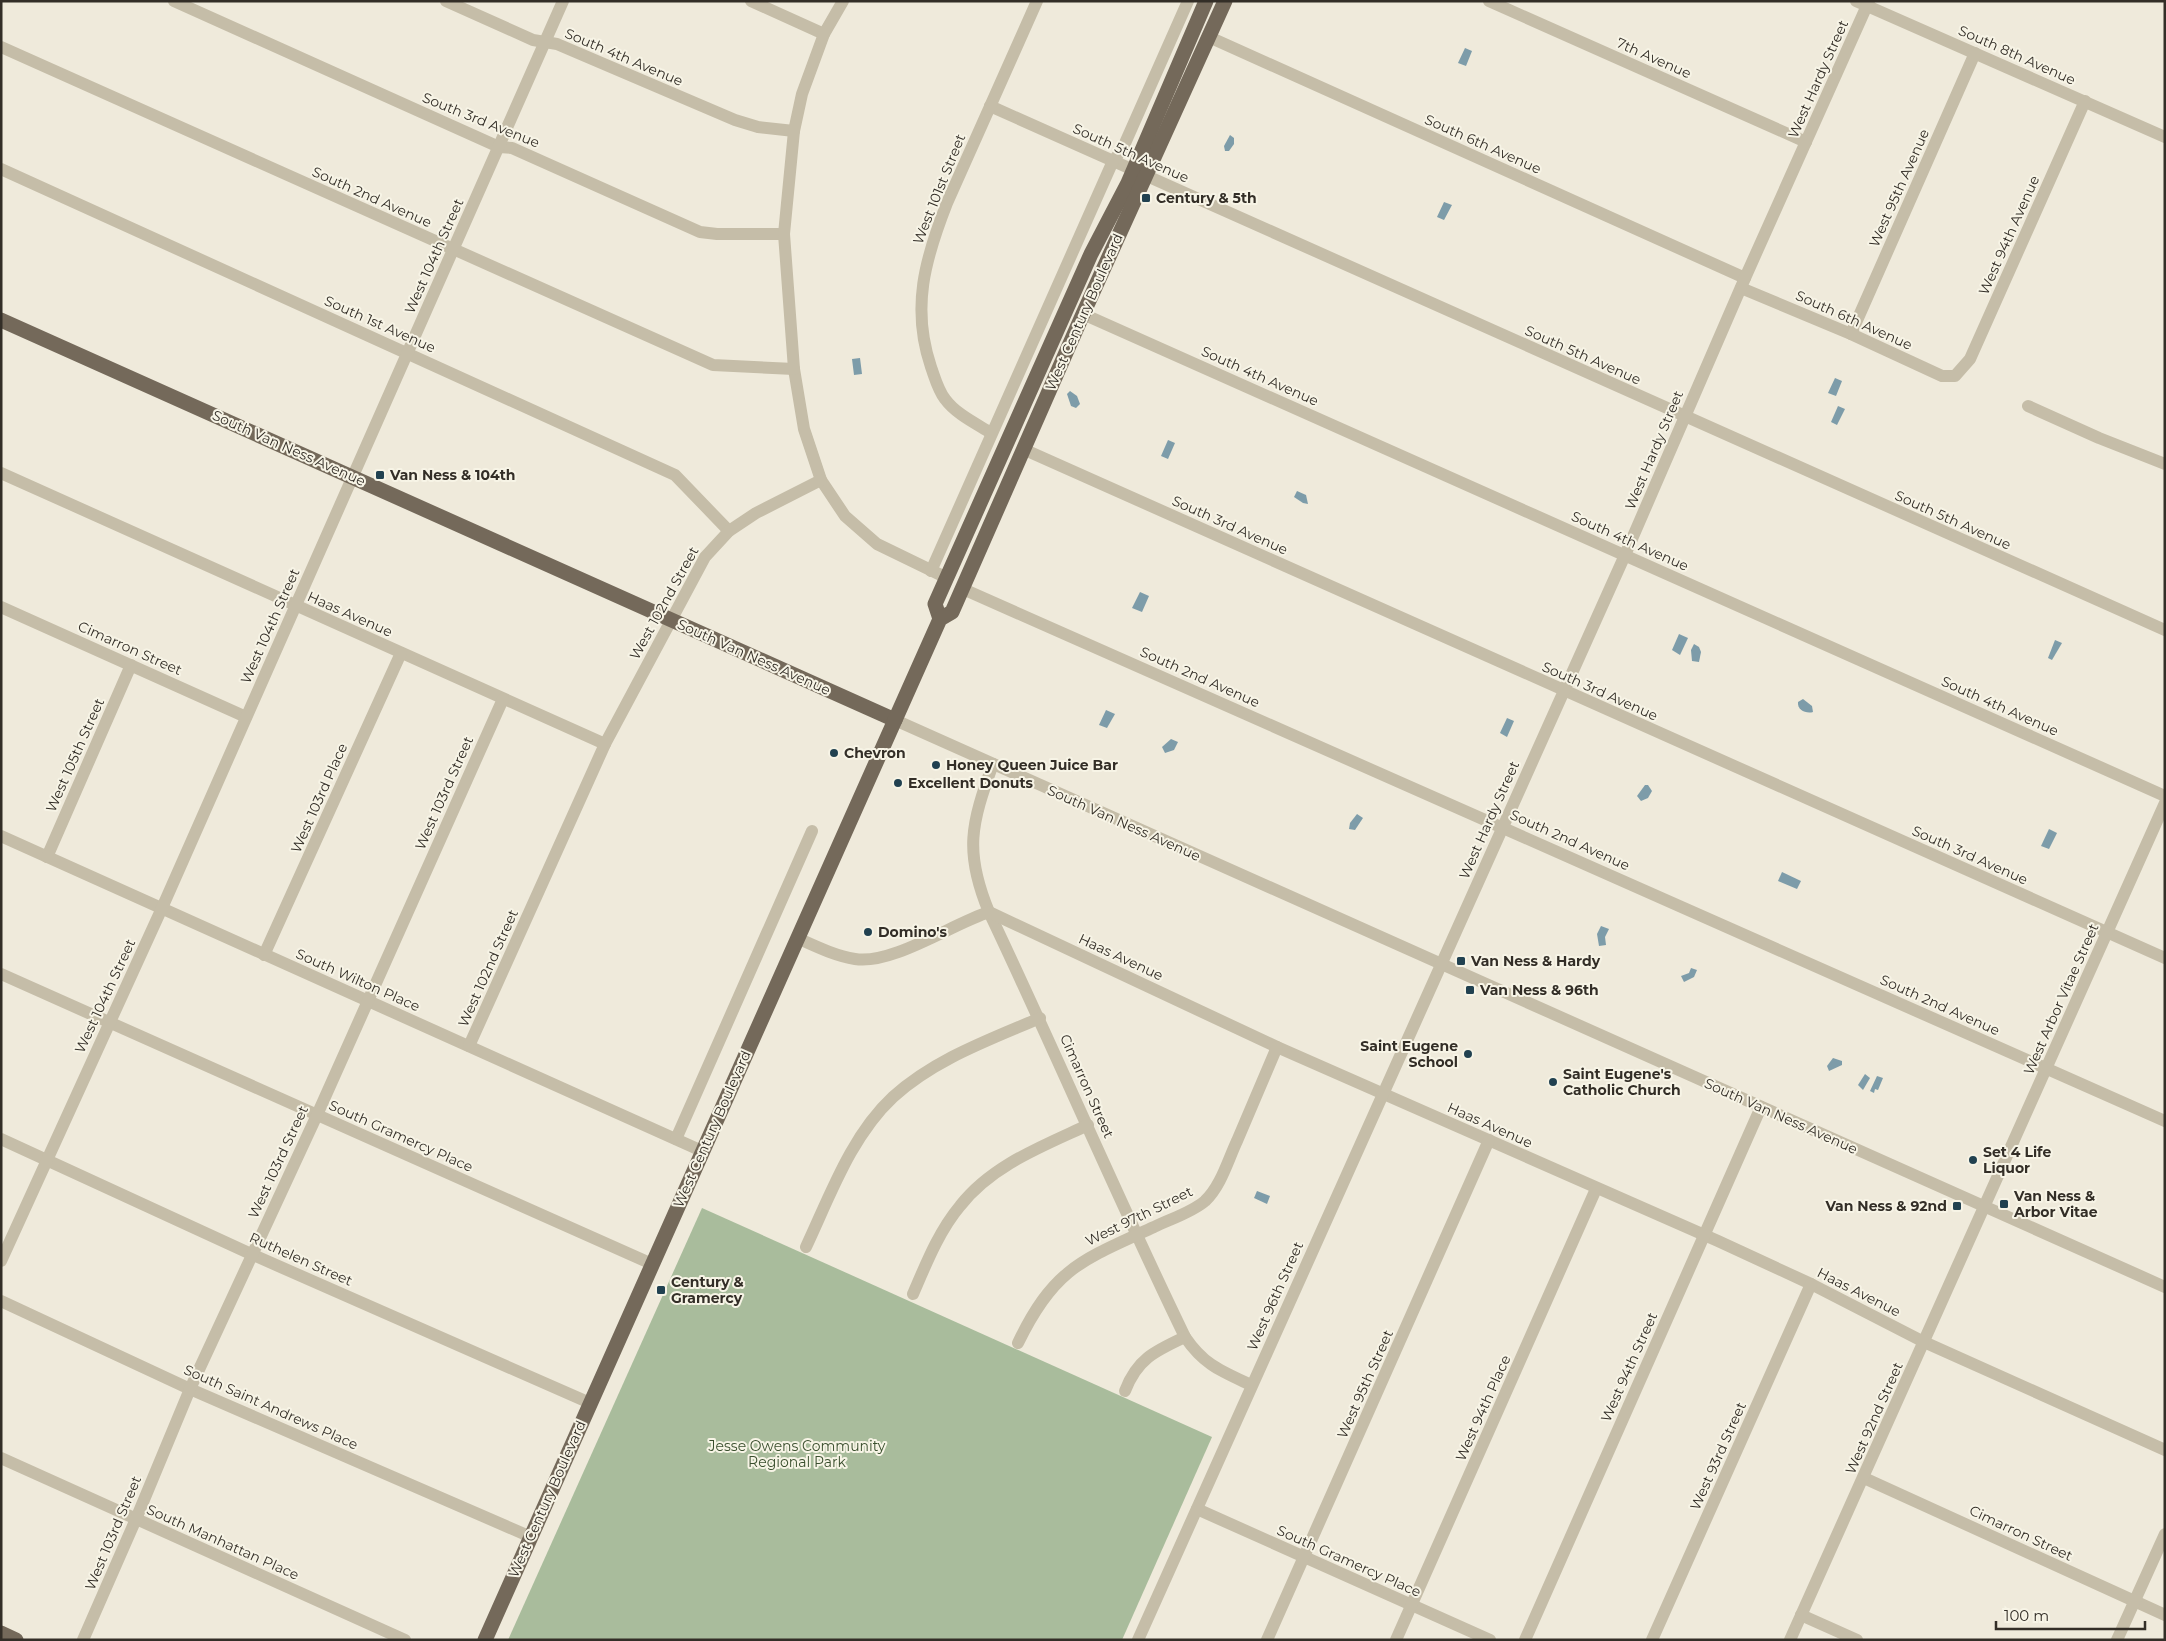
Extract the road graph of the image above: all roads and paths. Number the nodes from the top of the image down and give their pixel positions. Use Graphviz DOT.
graph roads {
  1 [pos="174,1"];
  2 [pos="446,1"];
  3 [pos="563,1"];
  4 [pos="751,1"];
  5 [pos="843,1"];
  6 [pos="1037,1"];
  7 [pos="1188,1"];
  8 [pos="1206,1"];
  9 [pos="1225,1"];
  10 [pos="1489,1"];
  11 [pos="1864,3"];
  12 [pos="824,34"];
  13 [pos="1209,37"];
  14 [pos="545,42"];
  15 [pos="1,47"];
  16 [pos="1975,53"];
  17 [pos="2085,102"];
  18 [pos="990,106"];
  19 [pos="794,132"];
  20 [pos="2165,137"];
  21 [pos="1806,142"];
  22 [pos="499,147"];
  23 [pos="1113,161"];
  24 [pos="1,169"];
  25 [pos="1139,173"];
  26 [pos="784,234"];
  27 [pos="453,250"];
  28 [pos="1743,283"];
  29 [pos="1083,314"];
  30 [pos="1,320"];
  31 [pos="1851,334"];
  32 [pos="407,353"];
  33 [pos="794,369"];
  34 [pos="1955,376"];
  35 [pos="2028,406"];
  36 [pos="1684,416"];
  37 [pos="991,433"];
  38 [pos="1023,449"];
  39 [pos="2165,464"];
  40 [pos="1,473"];
  41 [pos="353,477"];
  42 [pos="821,480"];
  43 [pos="729,531"];
  44 [pos="1625,555"];
  45 [pos="931,571"];
  46 [pos="947,578"];
  47 [pos="963,589"];
  48 [pos="296,606"];
  49 [pos="1,607"];
  50 [pos="940,619"];
  51 [pos="671,620"];
  52 [pos="2165,630"];
  53 [pos="401,653"];
  54 [pos="131,665"];
  55 [pos="1564,691"];
  56 [pos="503,699"];
  57 [pos="246,717"];
  58 [pos="895,720"];
  59 [pos="605,744"];
  60 [pos="993,764"];
  61 [pos="2165,796"];
  62 [pos="2165,803"];
  63 [pos="1502,827"];
  64 [pos="812,831"];
  65 [pos="1,836"];
  66 [pos="47,857"];
  67 [pos="162,908"];
  68 [pos="989,912"];
  69 [pos="2107,932"];
  70 [pos="797,938"];
  71 [pos="264,955"];
  72 [pos="2165,958"];
  73 [pos="1440,965"];
  74 [pos="1,974"];
  75 [pos="368,1001"];
  76 [pos="1040,1018"];
  77 [pos="109,1023"];
  78 [pos="469,1046"];
  79 [pos="1277,1047"];
  80 [pos="2046,1068"];
  81 [pos="1383,1094"];
  82 [pos="1761,1107"];
  83 [pos="317,1115"];
  84 [pos="2165,1121"];
  85 [pos="1088,1125"];
  86 [pos="1,1139"];
  87 [pos="676,1139"];
  88 [pos="1489,1140"];
  89 [pos="702,1151"];
  90 [pos="47,1160"];
  91 [pos="1596,1189"];
  92 [pos="1984,1207"];
  93 [pos="1704,1234"];
  94 [pos="1136,1235"];
  95 [pos="806,1247"];
  96 [pos="251,1254"];
  97 [pos="1,1261"];
  98 [pos="652,1264"];
  99 [pos="1811,1284"];
  100 [pos="2165,1287"];
  101 [pos="913,1294"];
  102 [pos="1,1301"];
  103 [pos="1185,1337"];
  104 [pos="1924,1342"];
  105 [pos="1018,1343"];
  106 [pos="1251,1385"];
  107 [pos="190,1389"];
  108 [pos="1124,1391"];
  109 [pos="590,1403"];
  110 [pos="2165,1450"];
  111 [pos="1,1458"];
  112 [pos="1864,1478"];
  113 [pos="1197,1509"];
  114 [pos="136,1519"];
  115 [pos="2165,1534"];
  116 [pos="531,1537"];
  117 [pos="1304,1557"];
  118 [pos="2134,1602"];
  119 [pos="1412,1605"];
  120 [pos="1801,1615"];
  121 [pos="2165,1615"];
  122 [pos="1,1633"];
  123 [pos="16,1640"];
  124 [pos="83,1640"];
  125 [pos="405,1640"];
  126 [pos="485,1640"];
  127 [pos="1138,1640"];
  128 [pos="1267,1640"];
  129 [pos="1396,1640"];
  130 [pos="1490,1640"];
  131 [pos="1525,1640"];
  132 [pos="1652,1640"];
  133 [pos="1790,1640"];
  134 [pos="1857,1640"];
  135 [pos="2118,1640"];
  1 -- 22 [label="street, South 3rd Avenue"];
  2 -- 14 [label="street, South 4th Avenue"];
  3 -- 14 [label="street, West 104th Street"];
  4 -- 12 [label="street"];
  5 -- 12 [label="street"];
  6 -- 18 [label="street, West 101st Street"];
  7 -- 23 [label="street"];
  8 -- 25 [label="main road, West Century Boulevard"];
  9 -- 13 [label="main road, West Century Boulevard"];
  10 -- 21 [label="street, 7th Avenue"];
  11 -- 16 [label="street, South 8th Avenue"];
  11 -- 21 [label="street, West Hardy Street"];
  12 -- 19 [label="street"];
  13 -- 25 [label="main road, West Century Boulevard"];
  13 -- 28 [label="street, South 6th Avenue"];
  14 -- 19 [label="street, South 4th Avenue"];
  14 -- 22 [label="street, West 104th Street"];
  15 -- 27 [label="street, South 2nd Avenue"];
  16 -- 17 [label="street, South 8th Avenue"];
  16 -- 31 [label="street, West 95th Avenue"];
  17 -- 20 [label="street, South 8th Avenue"];
  17 -- 34 [label="street, West 94th Avenue"];
  18 -- 23 [label="street, South 5th Avenue"];
  18 -- 37 [label="street, West 101st Street"];
  19 -- 26 [label="street"];
  21 -- 28 [label="street, West Hardy Street"];
  22 -- 26 [label="street, South 3rd Avenue"];
  22 -- 27 [label="street, West 104th Street"];
  23 -- 25 [label="street, South 5th Avenue"];
  23 -- 37 [label="street"];
  24 -- 32 [label="street, South 1st Avenue"];
  25 -- 29 [label="main road, West Century Boulevard"];
  25 -- 36 [label="street, South 5th Avenue"];
  25 -- 46 [label="main road, West Century Boulevard"];
  26 -- 33 [label="street"];
  27 -- 32 [label="street, West 104th Street"];
  27 -- 33 [label="street, South 2nd Avenue"];
  28 -- 31 [label="street, South 6th Avenue"];
  28 -- 36 [label="street, West Hardy Street"];
  29 -- 38 [label="main road, West Century Boulevard"];
  29 -- 44 [label="street, South 4th Avenue"];
  30 -- 41 [label="main road, South Van Ness Avenue"];
  31 -- 34 [label="street, South 6th Avenue"];
  32 -- 41 [label="street, West 104th Street"];
  32 -- 43 [label="street, South 1st Avenue"];
  33 -- 42 [label="street"];
  35 -- 39 [label="street"];
  36 -- 44 [label="street, West Hardy Street"];
  36 -- 52 [label="street, South 5th Avenue"];
  37 -- 45 [label="street"];
  38 -- 47 [label="main road, West Century Boulevard"];
  38 -- 55 [label="street, South 3rd Avenue"];
  40 -- 48 [label="street, Haas Avenue"];
  41 -- 48 [label="street, West 104th Street"];
  41 -- 51 [label="main road, South Van Ness Avenue"];
  42 -- 43 [label="street, West 102nd Street"];
  42 -- 45 [label="street"];
  43 -- 51 [label="street, West 102nd Street"];
  44 -- 55 [label="street, West Hardy Street"];
  44 -- 61 [label="street, South 4th Avenue"];
  45 -- 46 [label="street"];
  46 -- 50 [label="main road, West Century Boulevard"];
  47 -- 50 [label="main road, West Century Boulevard"];
  47 -- 63 [label="street, South 2nd Avenue"];
  48 -- 53 [label="street, Haas Avenue"];
  48 -- 57 [label="street, West 104th Street"];
  49 -- 54 [label="street, Cimarron Street"];
  50 -- 58 [label="main road, West Century Boulevard"];
  51 -- 58 [label="main road, South Van Ness Avenue"];
  51 -- 59 [label="street, West 102nd Street"];
  53 -- 56 [label="street, Haas Avenue"];
  53 -- 71 [label="street, West 103rd Place"];
  54 -- 57 [label="street, Cimarron Street"];
  54 -- 66 [label="street, West 105th Street"];
  55 -- 63 [label="street, West Hardy Street"];
  55 -- 69 [label="street, South 3rd Avenue"];
  56 -- 59 [label="street, Haas Avenue"];
  56 -- 75 [label="street, West 103rd Street"];
  57 -- 67 [label="street, West 104th Street"];
  58 -- 60 [label="street, South Van Ness Avenue"];
  58 -- 70 [label="main road, West Century Boulevard"];
  59 -- 78 [label="street, West 102nd Street"];
  60 -- 68 [label="street, Cimarron Street"];
  60 -- 73 [label="street, South Van Ness Avenue"];
  62 -- 69 [label="street, West Arbor Vitae Street"];
  63 -- 73 [label="street, West Hardy Street"];
  63 -- 80 [label="street, South 2nd Avenue"];
  64 -- 87 [label="street, West Century Boulevard"];
  65 -- 66 [label="street, South Wilton Place"];
  66 -- 67 [label="street, South Wilton Place"];
  67 -- 71 [label="street, South Wilton Place"];
  67 -- 77 [label="street, West 104th Street"];
  68 -- 70 [label="street"];
  68 -- 76 [label="street, Cimarron Street"];
  68 -- 79 [label="street, Haas Avenue"];
  69 -- 72 [label="street, South 3rd Avenue"];
  69 -- 80 [label="street, West Arbor Vitae Street"];
  70 -- 89 [label="main road, West Century Boulevard"];
  71 -- 75 [label="street, South Wilton Place"];
  73 -- 81 [label="street, West 96th Street"];
  73 -- 82 [label="street, South Van Ness Avenue"];
  74 -- 77 [label="street, South Gramercy Place"];
  75 -- 78 [label="street, South Wilton Place"];
  75 -- 83 [label="street, West 103rd Street"];
  76 -- 85 [label="street, Cimarron Street"];
  76 -- 95 [label="street"];
  77 -- 83 [label="street, South Gramercy Place"];
  77 -- 90 [label="street, West 104th Street"];
  78 -- 87 [label="street, South Wilton Place"];
  79 -- 81 [label="street, Haas Avenue"];
  79 -- 94 [label="street, West 97th Street"];
  80 -- 84 [label="street, South 2nd Avenue"];
  80 -- 92 [label="street, West Arbor Vitae Street"];
  81 -- 88 [label="street, Haas Avenue"];
  81 -- 106 [label="street, West 96th Street"];
  82 -- 92 [label="street, South Van Ness Avenue"];
  82 -- 93 [label="street, West 94th Street"];
  83 -- 96 [label="street, West 103rd Street"];
  83 -- 98 [label="street, South Gramercy Place"];
  85 -- 94 [label="street, Cimarron Street"];
  85 -- 101 [label="street"];
  86 -- 90 [label="street, Ruthelen Street"];
  87 -- 89 [label="street, South Wilton Place"];
  88 -- 91 [label="street, Haas Avenue"];
  88 -- 117 [label="street, West 95th Street"];
  89 -- 98 [label="main road, West Century Boulevard"];
  90 -- 96 [label="street, Ruthelen Street"];
  90 -- 97 [label="street, West 104th Street"];
  91 -- 93 [label="street, Haas Avenue"];
  91 -- 119 [label="street, West 94th Place"];
  92 -- 100 [label="street, South Van Ness Avenue"];
  92 -- 104 [label="street, West 92nd Street"];
  93 -- 99 [label="street, Haas Avenue"];
  93 -- 131 [label="street, West 94th Street"];
  94 -- 103 [label="street, Cimarron Street"];
  94 -- 105 [label="street, West 97th Street"];
  96 -- 107 [label="street, West 103rd Street"];
  96 -- 109 [label="street, Ruthelen Street"];
  98 -- 109 [label="main road, West Century Boulevard"];
  99 -- 104 [label="street, Haas Avenue"];
  99 -- 132 [label="street, West 93rd Street"];
  102 -- 107 [label="street, South Saint Andrews Place"];
  103 -- 106 [label="street, Cimarron Street"];
  103 -- 108 [label="street"];
  104 -- 110 [label="street, Haas Avenue"];
  104 -- 112 [label="street, West 92nd Street"];
  106 -- 113 [label="street, West 96th Street"];
  107 -- 114 [label="street, West 103rd Street"];
  107 -- 116 [label="street, South Saint Andrews Place"];
  109 -- 116 [label="main road, West Century Boulevard"];
  111 -- 114 [label="street, South Manhattan Place"];
  112 -- 118 [label="street, Cimarron Street"];
  112 -- 120 [label="street, West 92nd Street"];
  113 -- 117 [label="street, South Gramercy Place"];
  113 -- 127 [label="street, West 96th Street"];
  114 -- 124 [label="street, West 103rd Street"];
  114 -- 125 [label="street, South Manhattan Place"];
  115 -- 118 [label="street"];
  116 -- 126 [label="main road, West Century Boulevard"];
  117 -- 119 [label="street, South Gramercy Place"];
  117 -- 128 [label="street, West 95th Street"];
  118 -- 121 [label="street, Cimarron Street"];
  118 -- 135 [label="street"];
  119 -- 129 [label="street, West 94th Place"];
  119 -- 130 [label="street, South Gramercy Place"];
  120 -- 133 [label="street, West 92nd Street"];
  120 -- 134 [label="street"];
  122 -- 123 [label="main road"];
}
